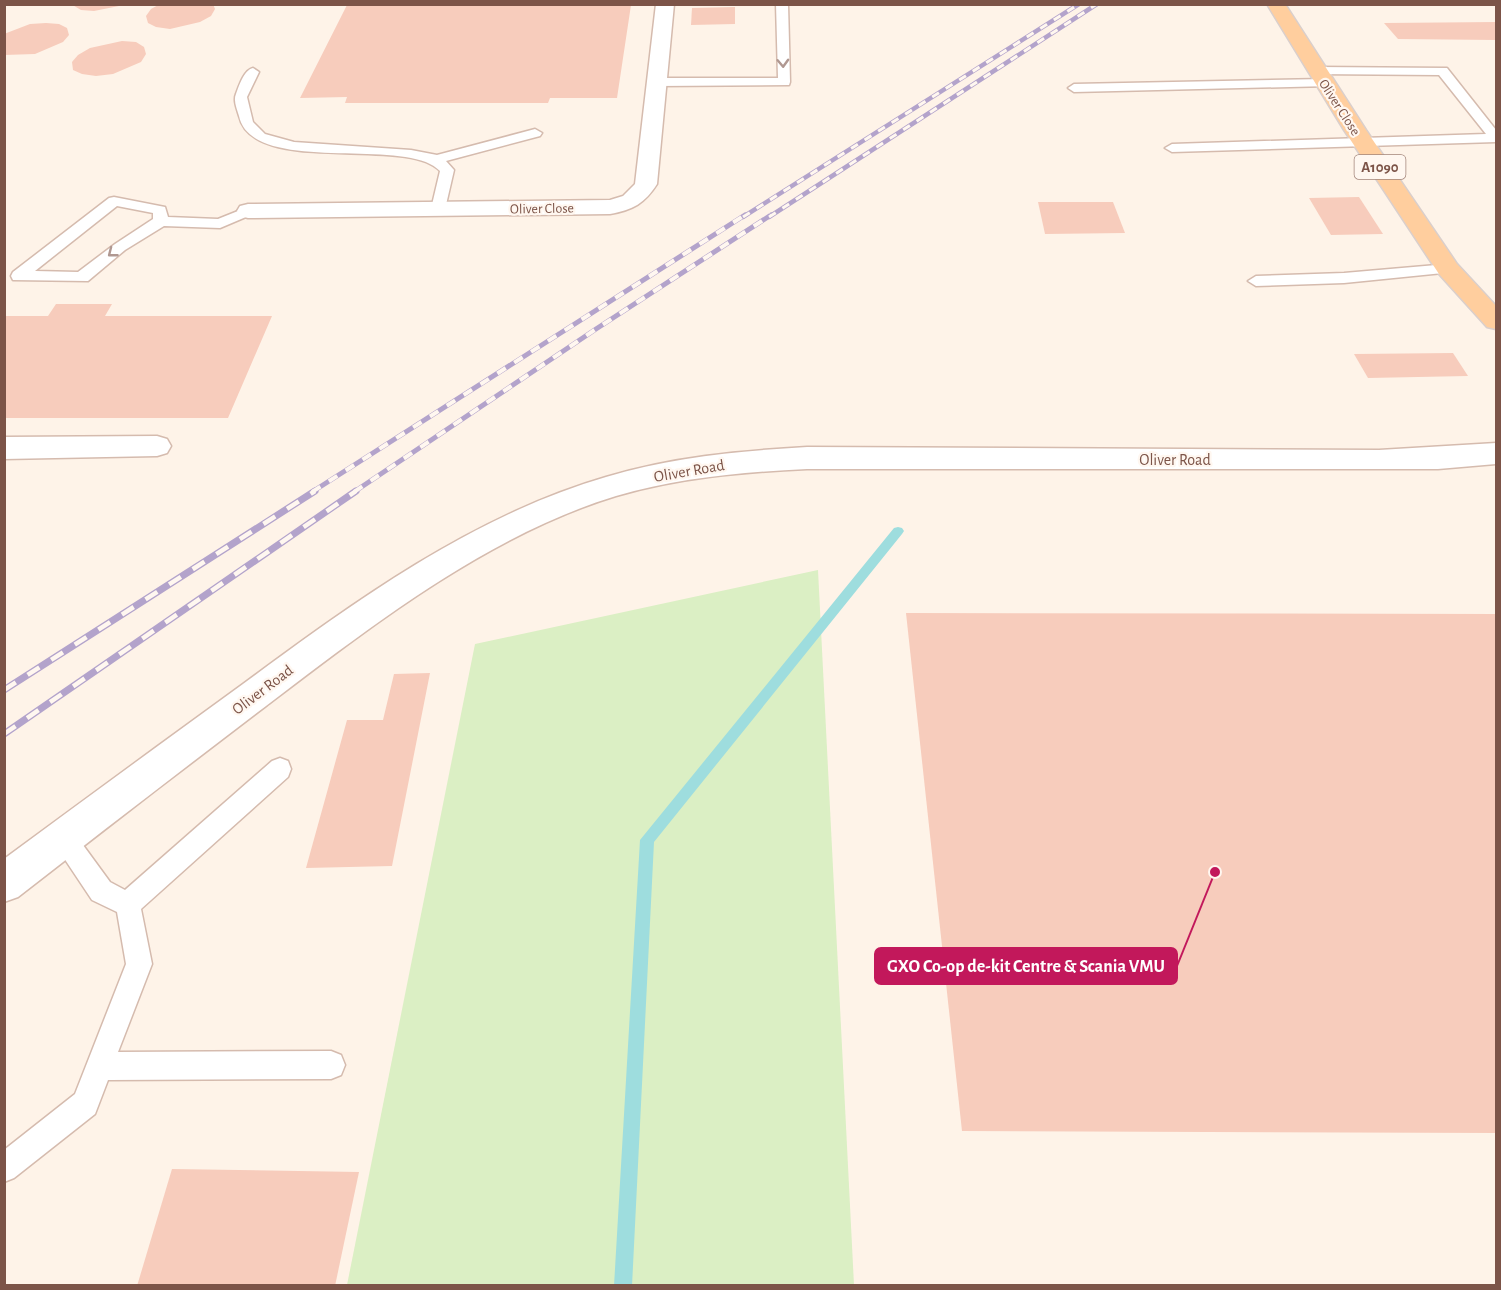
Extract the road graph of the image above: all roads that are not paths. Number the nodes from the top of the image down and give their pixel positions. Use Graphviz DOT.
graph roads {
  1 [pos="665,4"];
  2 [pos="782,4"];
  3 [pos="1276,4"];
  4 [pos="252,72"];
  5 [pos="1321,77"];
  6 [pos="657,82"];
  7 [pos="1074,88"];
  8 [pos="535,133"];
  9 [pos="1363,142"];
  10 [pos="1172,148"];
  11 [pos="437,159"];
  12 [pos="438,209"];
  13 [pos="248,211"];
  14 [pos="161,221"];
  15 [pos="1448,268"];
  16 [pos="1256,281"];
  17 [pos="1497,321"];
  18 [pos="157,446"];
  19 [pos="4,448"];
  20 [pos="1497,454"];
  21 [pos="280,769"];
  22 [pos="64,838"];
  23 [pos="4,883"];
  24 [pos="128,904"];
  25 [pos="332,1065"];
  26 [pos="100,1066"];
  27 [pos="4,1168"];
  1 -- 6 [label="street, Oliver Close"];
  2 -- 6 [label="lane, one-way"];
  3 -- 5 [label="main road, Oliver Close / A1090"];
  4 -- 11 [label="lane"];
  5 -- 7 [label="lane"];
  5 -- 9 [label="main road, Oliver Close / A1090"];
  5 -- 9 [label="lane"];
  6 -- 12 [label="street, Oliver Close"];
  8 -- 11 [label="lane"];
  9 -- 10 [label="lane"];
  9 -- 15 [label="main road, Oliver Close / A1090"];
  11 -- 12 [label="lane"];
  12 -- 13 [label="street, Oliver Close"];
  13 -- 14 [label="lane"];
  14 -- 14 [label="lane, one-way"];
  15 -- 16 [label="lane"];
  15 -- 17 [label="main road, Oliver Close / A1090"];
  18 -- 19 [label="street"];
  20 -- 22 [label="street, Oliver Road"];
  21 -- 24 [label="lane"];
  22 -- 23 [label="street, Oliver Road"];
  22 -- 24 [label="lane"];
  24 -- 26 [label="lane"];
  25 -- 26 [label="lane"];
  26 -- 27 [label="lane"];
}
